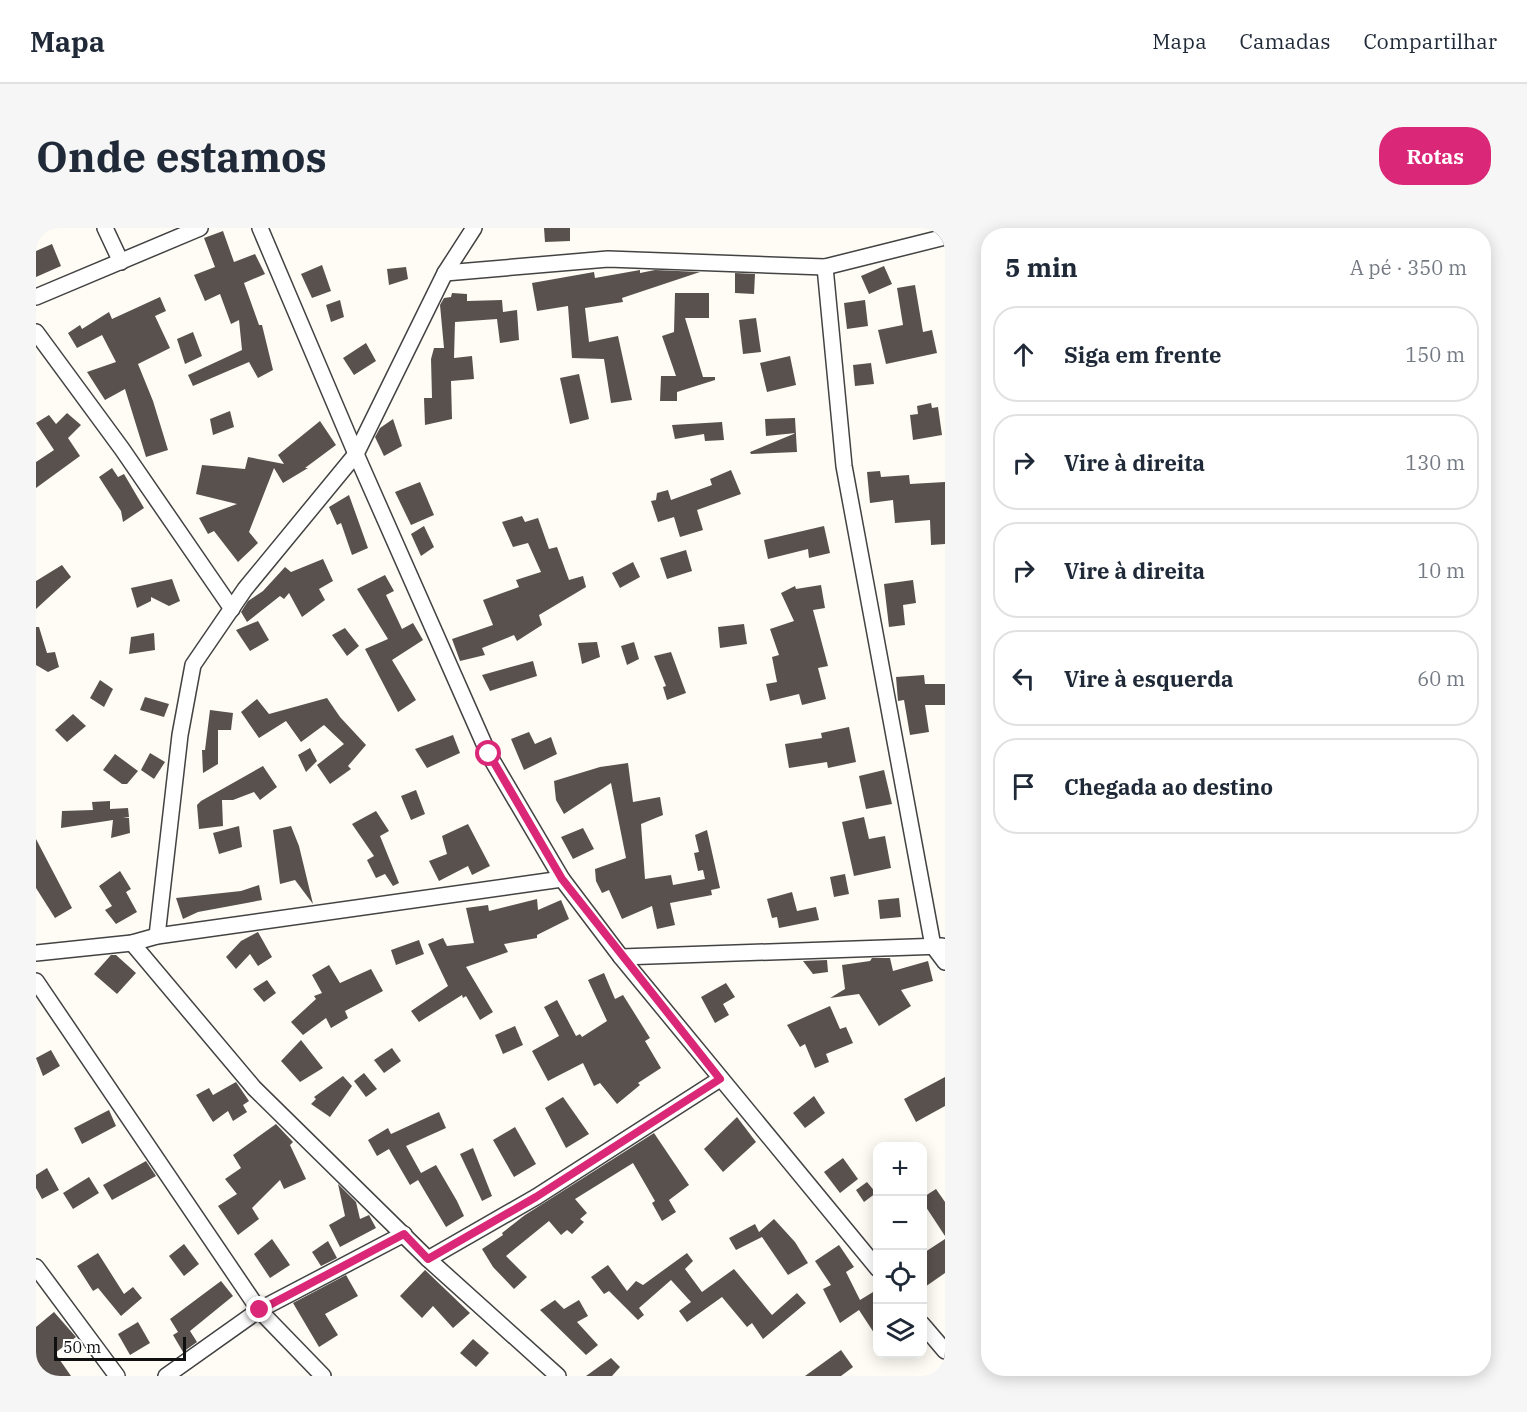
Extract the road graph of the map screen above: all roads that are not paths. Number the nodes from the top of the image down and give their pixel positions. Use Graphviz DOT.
graph roads {
  1 [pos="105,228"];
  2 [pos="200,228"];
  3 [pos="260,228"];
  4 [pos="474,228"];
  5 [pos="945,237"];
  6 [pos="121,262"];
  7 [pos="825,267"];
  8 [pos="446,273"];
  9 [pos="37,295"];
  10 [pos="36,332"];
  11 [pos="356,453"];
  12 [pos="232,609"];
  13 [pos="562,879"];
  14 [pos="157,936"];
  15 [pos="132,943"];
  16 [pos="939,946"];
  17 [pos="36,953"];
  18 [pos="621,957"];
  19 [pos="945,962"];
  20 [pos="36,981"];
  21 [pos="720,1079"];
  22 [pos="404,1234"];
  23 [pos="428,1259"];
  24 [pos="873,1263"];
  25 [pos="36,1267"];
  26 [pos="260,1310"];
  27 [pos="927,1330"];
  28 [pos="945,1351"];
  29 [pos="117,1376"];
  30 [pos="166,1376"];
  31 [pos="323,1376"];
  32 [pos="558,1376"];
  1 -- 6 [label="street"];
  2 -- 6 [label="street"];
  3 -- 11 [label="street"];
  4 -- 8 [label="street"];
  5 -- 7 [label="street"];
  6 -- 9 [label="street"];
  7 -- 8 [label="street"];
  7 -- 16 [label="street"];
  8 -- 11 [label="street"];
  10 -- 12 [label="street"];
  11 -- 12 [label="street"];
  11 -- 13 [label="street"];
  12 -- 14 [label="street"];
  13 -- 14 [label="street"];
  13 -- 18 [label="street"];
  14 -- 15 [label="street"];
  15 -- 17 [label="street"];
  15 -- 22 [label="street"];
  16 -- 18 [label="street"];
  16 -- 19 [label="street"];
  18 -- 21 [label="street"];
  20 -- 26 [label="street"];
  21 -- 23 [label="street"];
  21 -- 24 [label="street"];
  22 -- 23 [label="street"];
  22 -- 26 [label="street"];
  23 -- 32 [label="street"];
  25 -- 29 [label="street"];
  26 -- 30 [label="street"];
  26 -- 31 [label="street"];
  27 -- 28 [label="street"];
}
